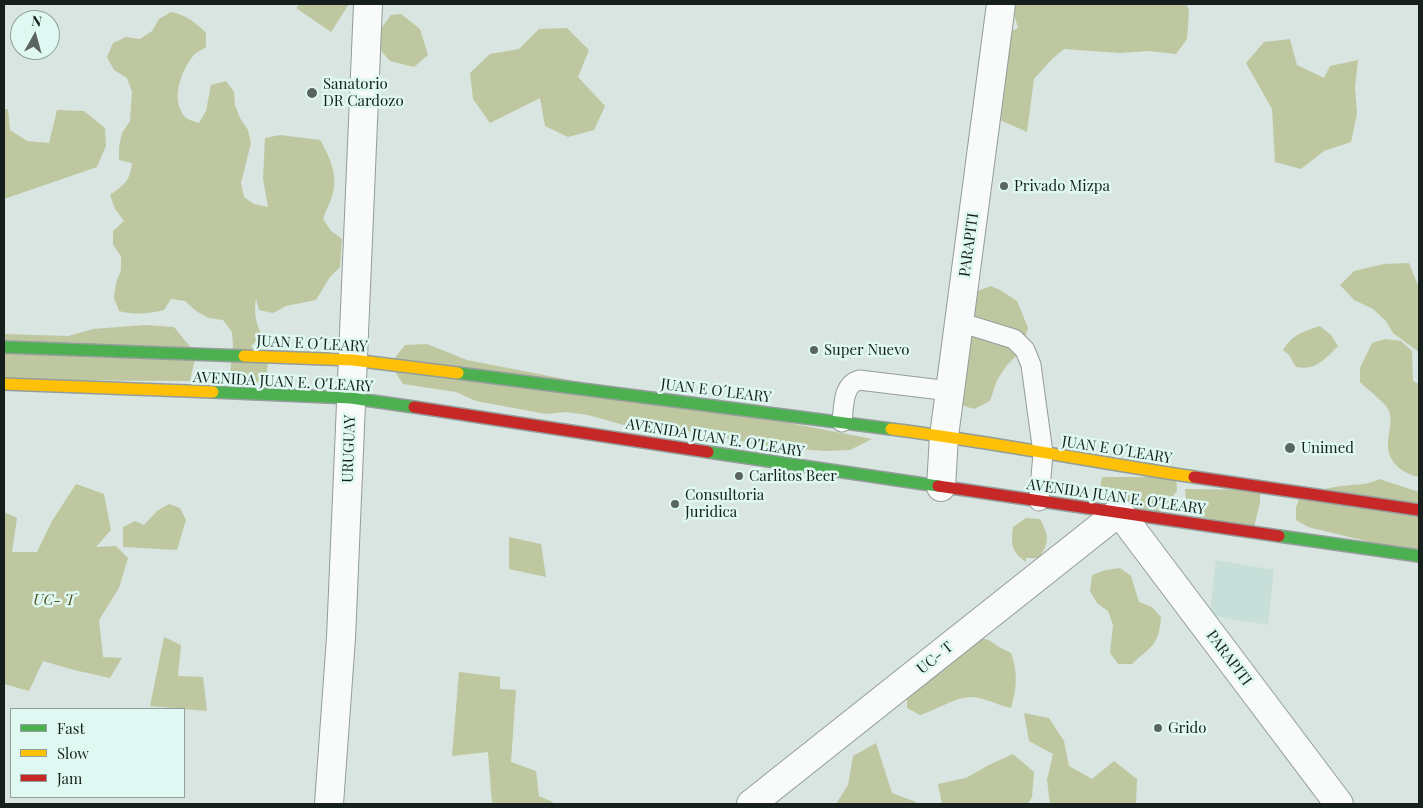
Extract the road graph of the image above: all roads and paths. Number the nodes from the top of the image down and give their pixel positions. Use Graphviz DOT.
graph roads {
  1 [pos="368,4"];
  2 [pos="1001,4"];
  3 [pos="959,322"];
  4 [pos="4,347"];
  5 [pos="353,360"];
  6 [pos="4,384"];
  7 [pos="950,391"];
  8 [pos="351,398"];
  9 [pos="842,422"];
  10 [pos="944,436"];
  11 [pos="1043,453"];
  12 [pos="941,487"];
  13 [pos="1039,501"];
  14 [pos="1419,510"];
  15 [pos="1119,512"];
  16 [pos="1419,556"];
  17 [pos="329,804"];
  18 [pos="751,804"];
  19 [pos="1339,804"];
  1 -- 5 [label="street, URUGUAY"];
  2 -- 3 [label="street, PARAPITI"];
  3 -- 7 [label="street, PARAPITI"];
  3 -- 11 [label="lane"];
  4 -- 5 [label="street, JUAN E O´LEARY"];
  5 -- 8 [label="street, URUGUAY"];
  5 -- 9 [label="street, JUAN E O´LEARY"];
  6 -- 8 [label="street, AVENIDA JUAN E. O'LEARY"];
  7 -- 9 [label="lane"];
  7 -- 10 [label="street, PARAPITI"];
  8 -- 12 [label="street, AVENIDA JUAN E. O'LEARY"];
  8 -- 17 [label="street, URUGUAY"];
  9 -- 10 [label="street, JUAN E O´LEARY"];
  10 -- 11 [label="street, JUAN E O´LEARY"];
  10 -- 12 [label="street, PARAPITI"];
  11 -- 13 [label="lane"];
  11 -- 14 [label="street, JUAN E O´LEARY"];
  12 -- 13 [label="street, AVENIDA JUAN E. O'LEARY"];
  13 -- 15 [label="street, AVENIDA JUAN E. O'LEARY"];
  15 -- 16 [label="street, AVENIDA JUAN E. O'LEARY"];
  15 -- 18 [label="street, UC- T"];
  15 -- 19 [label="street, PARAPITI"];
}
